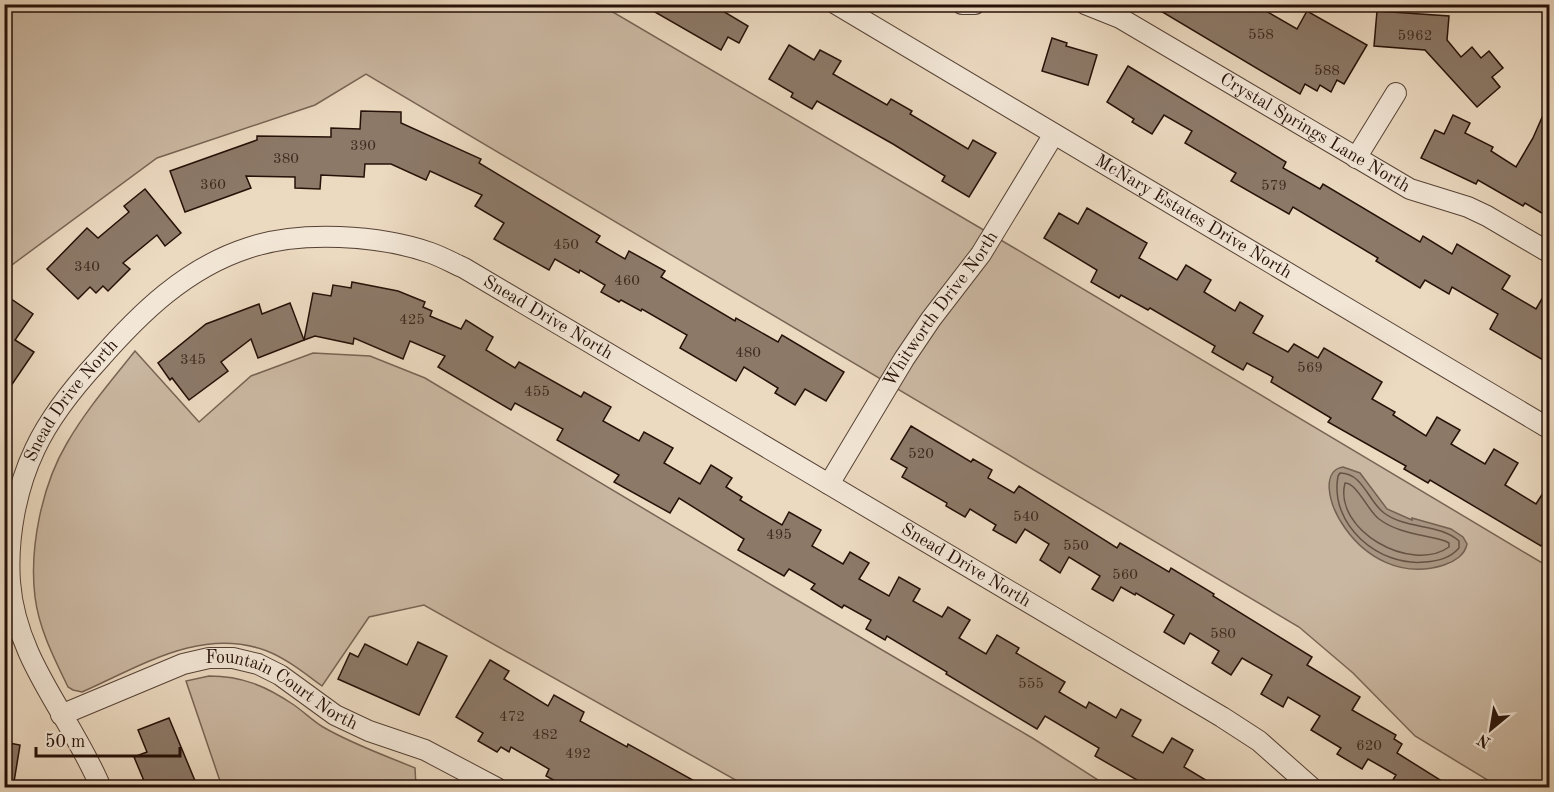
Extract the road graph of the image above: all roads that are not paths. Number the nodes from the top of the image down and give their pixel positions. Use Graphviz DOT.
graph roads {
  1 [pos="836,4"];
  2 [pos="962,4"];
  3 [pos="975,4"];
  4 [pos="1085,4"];
  5 [pos="1396,93"];
  6 [pos="1054,134"];
  7 [pos="1356,158"];
  8 [pos="1550,253"];
  9 [pos="1550,429"];
  10 [pos="829,484"];
  11 [pos="61,715"];
  12 [pos="101,788"];
  13 [pos="496,788"];
  14 [pos="1312,788"];
  1 -- 6 [label="street, McNary Estates Drive North"];
  2 -- 3 [label="street"];
  4 -- 7 [label="street, Crystal Springs Lane North"];
  5 -- 7 [label="street"];
  6 -- 9 [label="street, McNary Estates Drive North"];
  6 -- 10 [label="street, Whitworth Drive North"];
  7 -- 8 [label="street, Crystal Springs Lane North"];
  10 -- 11 [label="street, Snead Drive North"];
  10 -- 14 [label="street, Snead Drive North"];
  11 -- 12 [label="street, Snead Drive North"];
  11 -- 13 [label="street, Fountain Court North"];
}
